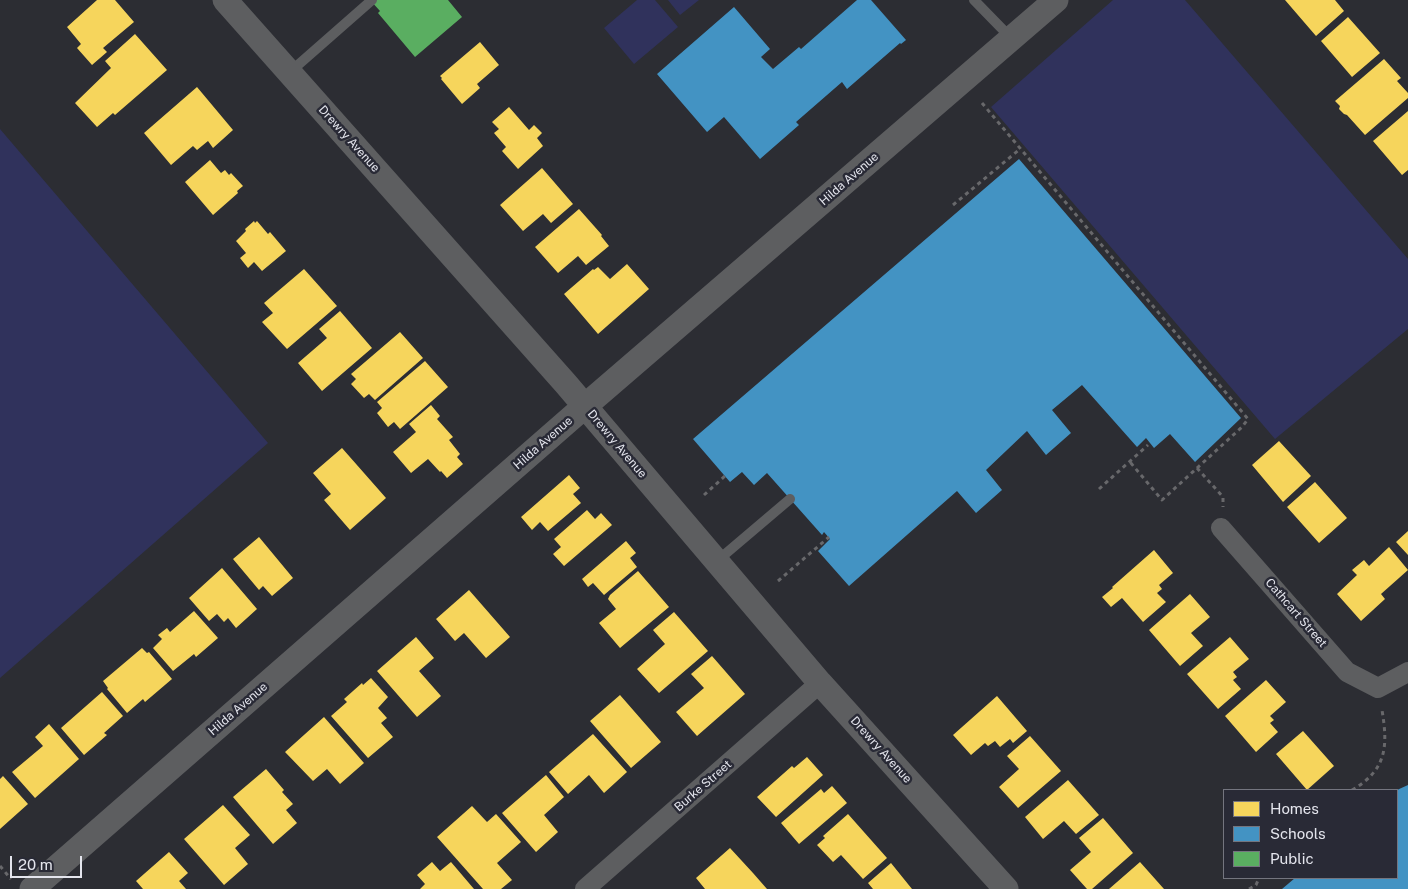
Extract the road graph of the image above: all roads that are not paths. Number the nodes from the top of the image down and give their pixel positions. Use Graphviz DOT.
graph roads {
  1 [pos="225,0"];
  2 [pos="372,0"];
  3 [pos="974,0"];
  4 [pos="1056,0"];
  5 [pos="1012,39"];
  6 [pos="290,72"];
  7 [pos="585,406"];
  8 [pos="790,499"];
  9 [pos="1221,528"];
  10 [pos="717,561"];
  11 [pos="1408,672"];
  12 [pos="820,683"];
  13 [pos="32,889"];
  14 [pos="585,889"];
  15 [pos="1006,889"];
  1 -- 6 [label="street, Drewry Avenue"];
  2 -- 6 [label="lane"];
  3 -- 5 [label="lane"];
  4 -- 5 [label="street, Hilda Avenue"];
  5 -- 7 [label="street, Hilda Avenue"];
  6 -- 7 [label="street, Drewry Avenue"];
  7 -- 10 [label="street, Drewry Avenue"];
  7 -- 13 [label="street, Hilda Avenue"];
  8 -- 10 [label="lane"];
  9 -- 11 [label="street, Cathcart Street"];
  10 -- 12 [label="street, Drewry Avenue"];
  12 -- 14 [label="street, Burke Street"];
  12 -- 15 [label="street, Drewry Avenue"];
}
